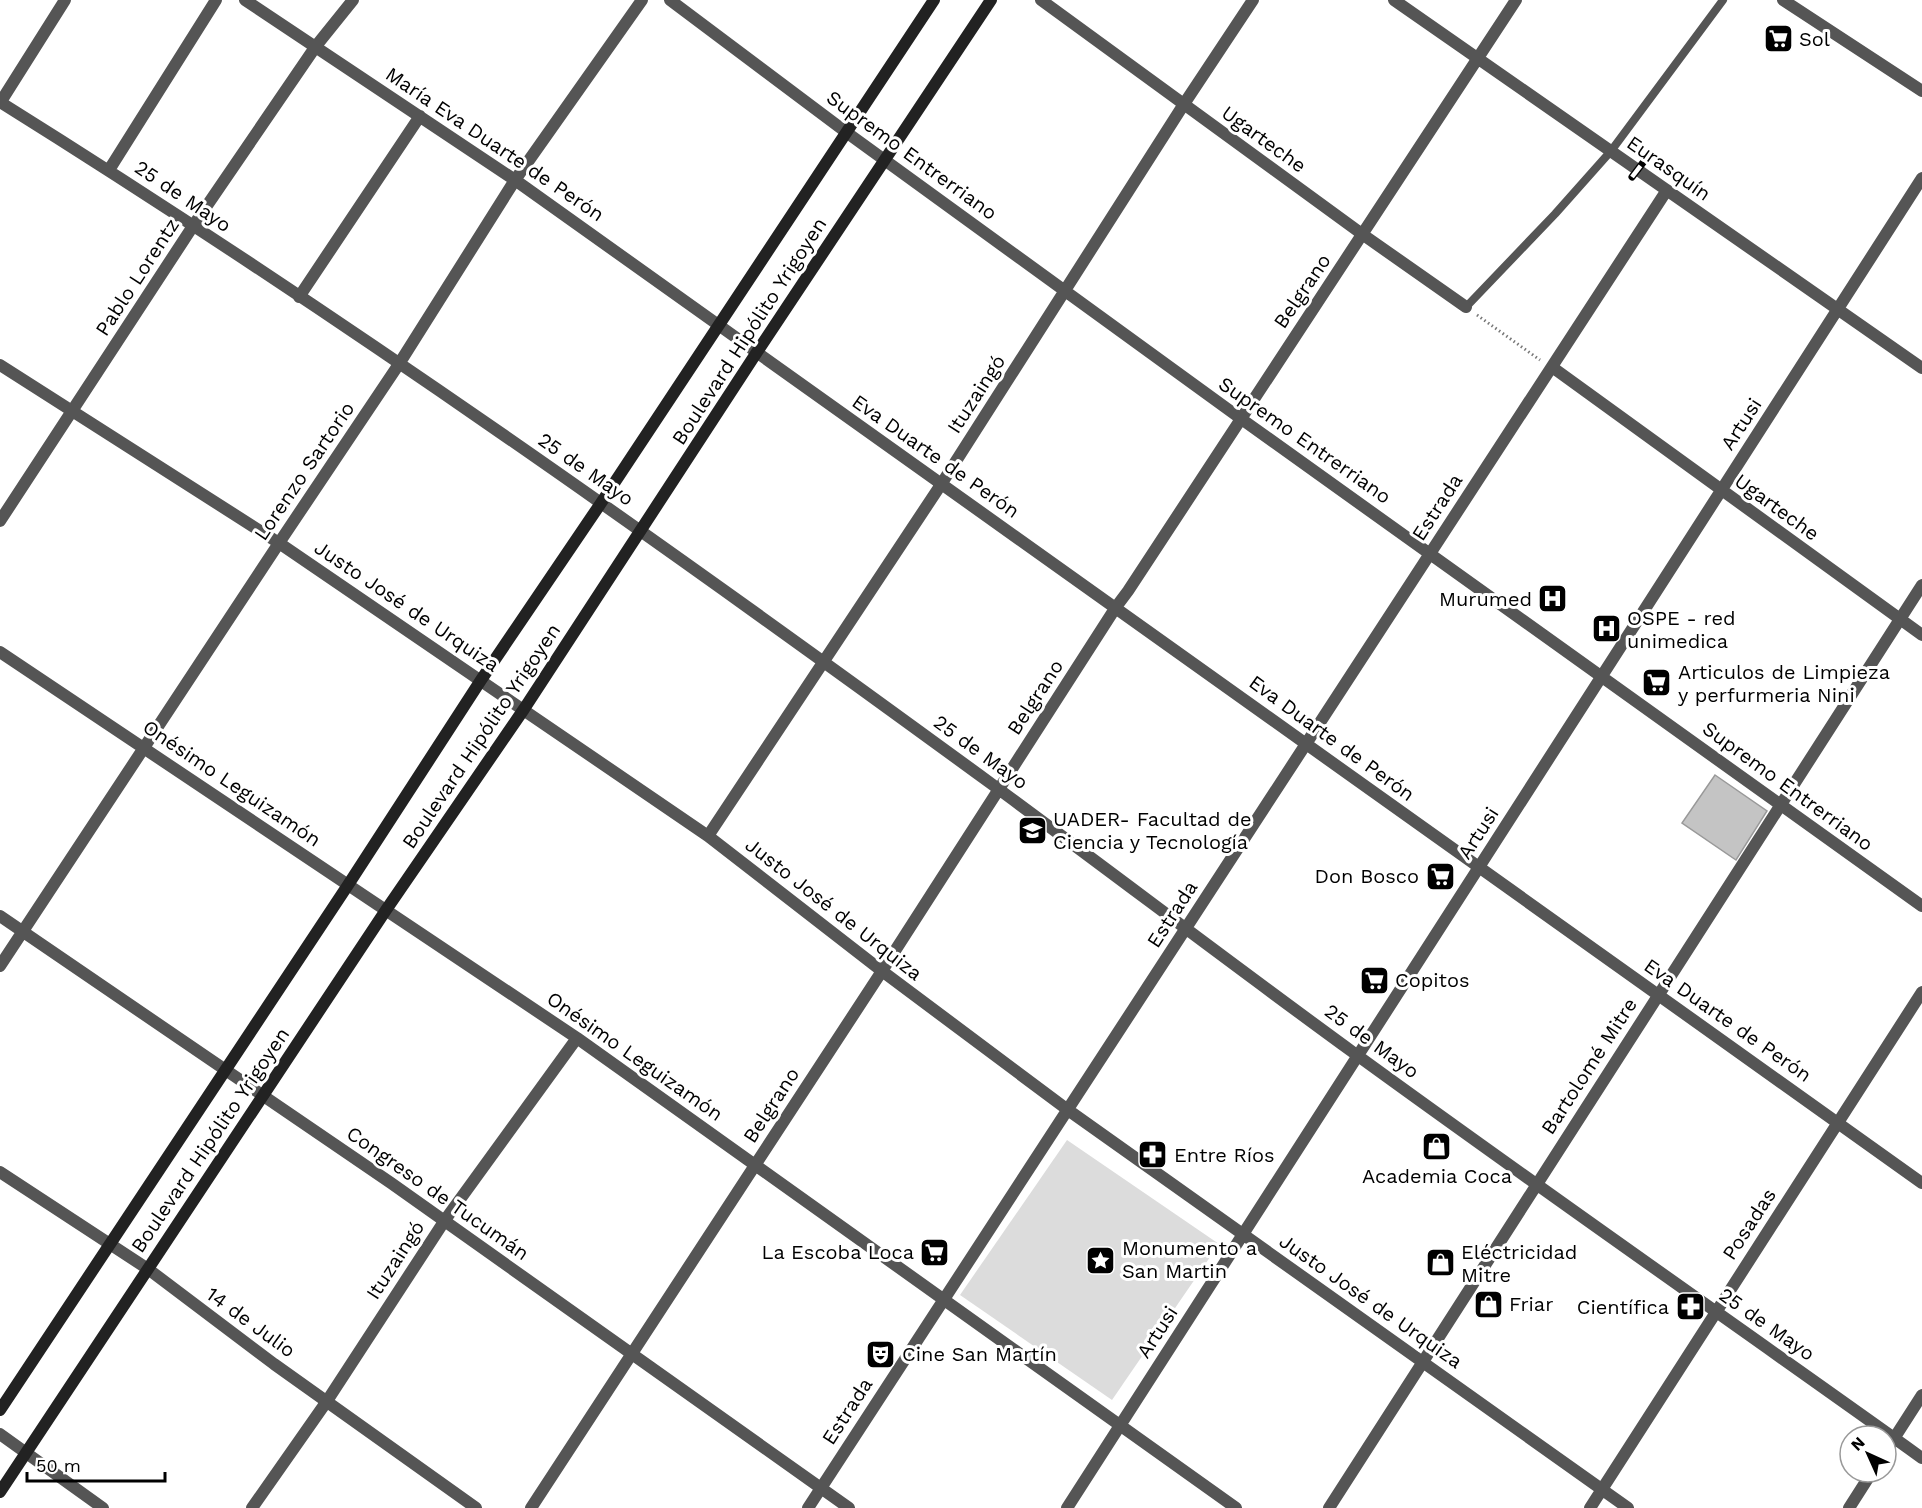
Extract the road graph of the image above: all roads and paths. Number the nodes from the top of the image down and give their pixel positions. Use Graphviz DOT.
graph roads {
  1 [pos="65,0"];
  2 [pos="216,0"];
  3 [pos="245,0"];
  4 [pos="353,0"];
  5 [pos="642,0"];
  6 [pos="670,0"];
  7 [pos="934,0"];
  8 [pos="991,0"];
  9 [pos="1041,0"];
  10 [pos="1253,0"];
  11 [pos="1394,0"];
  12 [pos="1516,0"];
  13 [pos="1723,0"];
  14 [pos="1783,0"];
  15 [pos="316,46"];
  16 [pos="1476,57"];
  17 [pos="1922,91"];
  18 [pos="0,103"];
  19 [pos="1184,104"];
  20 [pos="420,116"];
  21 [pos="846,132"];
  22 [pos="1611,151"];
  23 [pos="886,159"];
  24 [pos="109,170"];
  25 [pos="1922,178"];
  26 [pos="515,180"];
  27 [pos="1667,190"];
  28 [pos="193,226"];
  29 [pos="1362,234"];
  30 [pos="1065,291"];
  31 [pos="299,297"];
  32 [pos="1466,307"];
  33 [pos="1838,309"];
  34 [pos="719,325"];
  35 [pos="757,352"];
  36 [pos="399,364"];
  37 [pos="0,365"];
  38 [pos="1551,367"];
  39 [pos="1922,369"];
  40 [pos="73,412"];
  41 [pos="1240,418"];
  42 [pos="942,483"];
  43 [pos="1722,490"];
  44 [pos="601,503"];
  45 [pos="0,521"];
  46 [pos="640,531"];
  47 [pos="279,543"];
  48 [pos="1430,553"];
  49 [pos="1922,585"];
  50 [pos="1116,607"];
  51 [pos="1900,620"];
  52 [pos="1922,635"];
  53 [pos="0,652"];
  54 [pos="824,663"];
  55 [pos="1602,677"];
  56 [pos="481,680"];
  57 [pos="524,709"];
  58 [pos="1306,743"];
  59 [pos="144,748"];
  60 [pos="999,789"];
  61 [pos="1780,805"];
  62 [pos="708,836"];
  63 [pos="1479,867"];
  64 [pos="348,885"];
  65 [pos="1922,906"];
  66 [pos="386,910"];
  67 [pos="0,916"];
  68 [pos="1186,928"];
  69 [pos="23,931"];
  70 [pos="0,966"];
  71 [pos="882,970"];
  72 [pos="1922,992"];
  73 [pos="1658,995"];
  74 [pos="577,1038"];
  75 [pos="1358,1056"];
  76 [pos="225,1070"];
  77 [pos="263,1096"];
  78 [pos="1068,1110"];
  79 [pos="1838,1123"];
  80 [pos="755,1165"];
  81 [pos="0,1172"];
  82 [pos="1922,1183"];
  83 [pos="1537,1184"];
  84 [pos="444,1220"];
  85 [pos="1243,1234"];
  86 [pos="110,1244"];
  87 [pos="148,1269"];
  88 [pos="944,1299"];
  89 [pos="1716,1311"];
  90 [pos="631,1353"];
  91 [pos="1423,1362"];
  92 [pos="1922,1395"];
  93 [pos="327,1401"];
  94 [pos="0,1410"];
  95 [pos="1874,1424"];
  96 [pos="1120,1425"];
  97 [pos="1898,1432"];
  98 [pos="0,1434"];
  99 [pos="1898,1441"];
  100 [pos="27,1452"];
  101 [pos="1922,1458"];
  102 [pos="1864,1484"];
  103 [pos="821,1488"];
  104 [pos="1602,1489"];
  105 [pos="0,1492"];
  106 [pos="103,1508"];
  107 [pos="252,1508"];
  108 [pos="476,1508"];
  109 [pos="531,1508"];
  110 [pos="808,1508"];
  111 [pos="849,1508"];
  112 [pos="1067,1508"];
  113 [pos="1236,1508"];
  114 [pos="1329,1508"];
  115 [pos="1590,1508"];
  116 [pos="1628,1508"];
  117 [pos="1849,1508"];
  1 -- 18 [label="street"];
  2 -- 24 [label="street"];
  3 -- 15 [label="street, María Eva Duarte de Perón"];
  4 -- 15 [label="street, Pablo Lorentz"];
  5 -- 26 [label="street, Lorenzo Sartorio"];
  6 -- 21 [label="street, Supremo Entrerriano"];
  7 -- 21 [label="main road, Boulevard Hipólito Yrigoyen"];
  8 -- 23 [label="main road, Boulevard Hipólito Yrigoyen"];
  9 -- 19 [label="street, Ugarteche"];
  10 -- 19 [label="street, Ituzaingó"];
  11 -- 16 [label="street, Eurasquín"];
  12 -- 16 [label="street, Belgrano"];
  13 -- 22 [label="lane"];
  14 -- 17 [label="street"];
  15 -- 20 [label="street, María Eva Duarte de Perón"];
  15 -- 28 [label="street, Pablo Lorentz"];
  16 -- 22 [label="street, Eurasquín"];
  16 -- 29 [label="street, Belgrano"];
  18 -- 24 [label="street, 25 de Mayo"];
  19 -- 29 [label="street, Ugarteche"];
  19 -- 30 [label="street, Ituzaingó"];
  20 -- 26 [label="street, María Eva Duarte de Perón"];
  20 -- 31 [label="street"];
  21 -- 23 [label="street, Supremo Entrerriano"];
  21 -- 34 [label="main road, Boulevard Hipólito Yrigoyen"];
  22 -- 27 [label="street, Eurasquín"];
  22 -- 32 [label="lane"];
  23 -- 30 [label="street, Supremo Entrerriano"];
  23 -- 35 [label="main road, Boulevard Hipólito Yrigoyen"];
  24 -- 28 [label="street, 25 de Mayo"];
  25 -- 33 [label="street, Artusi"];
  26 -- 34 [label="street, María Eva Duarte de Perón"];
  26 -- 36 [label="street, Lorenzo Sartorio"];
  27 -- 33 [label="street, Eurasquín"];
  27 -- 38 [label="street, Estrada"];
  28 -- 31 [label="street, 25 de Mayo"];
  28 -- 40 [label="street, Pablo Lorentz"];
  29 -- 32 [label="street, Ugarteche"];
  29 -- 41 [label="street, Belgrano"];
  30 -- 41 [label="street, Supremo Entrerriano"];
  30 -- 42 [label="street, Ituzaingó"];
  31 -- 36 [label="street, 25 de Mayo"];
  32 -- 38 [label="path"];
  33 -- 39 [label="street, Eurasquín"];
  33 -- 43 [label="street, Artusi"];
  34 -- 35 [label="street, Eva Duarte de Perón"];
  34 -- 44 [label="main road, Boulevard Hipólito Yrigoyen"];
  35 -- 42 [label="street, Eva Duarte de Perón"];
  35 -- 46 [label="main road, Boulevard Hipólito Yrigoyen"];
  36 -- 44 [label="street, 25 de Mayo"];
  36 -- 47 [label="street, Lorenzo Sartorio"];
  37 -- 40 [label="street, Justo José de Urquiza"];
  38 -- 43 [label="street, Ugarteche"];
  38 -- 48 [label="street, Estrada"];
  40 -- 45 [label="street, Pablo Lorentz"];
  40 -- 47 [label="street, Justo José de Urquiza"];
  41 -- 48 [label="street, Supremo Entrerriano"];
  41 -- 50 [label="street, Belgrano"];
  42 -- 50 [label="street, Eva Duarte de Perón"];
  42 -- 54 [label="street, Ituzaingó"];
  43 -- 51 [label="street, Ugarteche"];
  43 -- 55 [label="street, Artusi"];
  44 -- 46 [label="street, 25 de Mayo"];
  44 -- 56 [label="main road, Boulevard Hipólito Yrigoyen"];
  46 -- 54 [label="street, 25 de Mayo"];
  46 -- 57 [label="main road, Boulevard Hipólito Yrigoyen"];
  47 -- 56 [label="street, Justo José de Urquiza"];
  47 -- 59 [label="street, Lorenzo Sartorio"];
  48 -- 55 [label="street, Supremo Entrerriano"];
  48 -- 58 [label="street, Estrada"];
  49 -- 51 [label="street, Bartolomé Mitre"];
  50 -- 58 [label="street, Eva Duarte de Perón"];
  50 -- 60 [label="street, Belgrano"];
  51 -- 52 [label="street, Ugarteche"];
  51 -- 61 [label="street, Bartolomé Mitre"];
  53 -- 59 [label="street, Onésimo Leguizamón"];
  54 -- 60 [label="street, 25 de Mayo"];
  54 -- 62 [label="street, Ituzaingó"];
  55 -- 61 [label="street, Supremo Entrerriano"];
  55 -- 63 [label="street, Artusi"];
  56 -- 57 [label="street, Justo José de Urquiza"];
  56 -- 64 [label="main road, Boulevard Hipólito Yrigoyen"];
  57 -- 62 [label="street, Justo José de Urquiza"];
  57 -- 66 [label="main road, Boulevard Hipólito Yrigoyen"];
  58 -- 63 [label="street, Eva Duarte de Perón"];
  58 -- 68 [label="street, Estrada"];
  59 -- 64 [label="street, Onésimo Leguizamón"];
  59 -- 69 [label="street, Lorenzo Sartorio"];
  60 -- 68 [label="street, 25 de Mayo"];
  60 -- 71 [label="street, Belgrano"];
  61 -- 65 [label="street, Supremo Entrerriano"];
  61 -- 73 [label="street, Bartolomé Mitre"];
  62 -- 71 [label="street, Justo José de Urquiza"];
  63 -- 73 [label="street, Eva Duarte de Perón"];
  63 -- 75 [label="street, Artusi"];
  64 -- 66 [label="street, Onésimo Leguizamón"];
  64 -- 76 [label="main road, Boulevard Hipólito Yrigoyen"];
  66 -- 74 [label="street, Onésimo Leguizamón"];
  66 -- 77 [label="main road, Boulevard Hipólito Yrigoyen"];
  67 -- 69 [label="street, Congreso de Tucumán"];
  68 -- 75 [label="street, 25 de Mayo"];
  68 -- 78 [label="street, Estrada"];
  69 -- 70 [label="street, Lorenzo Sartorio"];
  69 -- 76 [label="street, Congreso de Tucumán"];
  71 -- 78 [label="street, Justo José de Urquiza"];
  71 -- 80 [label="street, Belgrano"];
  72 -- 79 [label="street, Posadas"];
  73 -- 79 [label="street, Eva Duarte de Perón"];
  73 -- 83 [label="street, Bartolomé Mitre"];
  74 -- 80 [label="street, Onésimo Leguizamón"];
  74 -- 84 [label="street, Ituzaingó"];
  75 -- 83 [label="street, 25 de Mayo"];
  75 -- 85 [label="street, Artusi"];
  76 -- 77 [label="street, Congreso de Tucumán"];
  76 -- 86 [label="main road, Boulevard Hipólito Yrigoyen"];
  77 -- 84 [label="street, Congreso de Tucumán"];
  77 -- 87 [label="main road, Boulevard Hipólito Yrigoyen"];
  78 -- 85 [label="street, Justo José de Urquiza"];
  78 -- 88 [label="street, Estrada"];
  79 -- 82 [label="street, Eva Duarte de Perón"];
  79 -- 89 [label="street, Posadas"];
  80 -- 88 [label="street, Onésimo Leguizamón"];
  80 -- 90 [label="street, Belgrano"];
  81 -- 86 [label="street, 14 de Julio"];
  83 -- 89 [label="street, 25 de Mayo"];
  83 -- 91 [label="street, Bartolomé Mitre"];
  84 -- 90 [label="street, Congreso de Tucumán"];
  84 -- 93 [label="street, Ituzaingó"];
  85 -- 91 [label="street, Justo José de Urquiza"];
  85 -- 96 [label="street, Artusi"];
  86 -- 87 [label="street, 14 de Julio"];
  86 -- 94 [label="main road, Boulevard Hipólito Yrigoyen"];
  87 -- 93 [label="street, 14 de Julio"];
  87 -- 100 [label="main road, Boulevard Hipólito Yrigoyen"];
  88 -- 96 [label="street, Onésimo Leguizamón"];
  88 -- 103 [label="street, Estrada"];
  89 -- 95 [label="street, 25 de Mayo"];
  89 -- 104 [label="street, Posadas"];
  90 -- 103 [label="street, Congreso de Tucumán"];
  90 -- 109 [label="street, Belgrano"];
  91 -- 104 [label="street, Justo José de Urquiza"];
  91 -- 114 [label="street, Bartolomé Mitre"];
  92 -- 97 [label="street"];
  93 -- 107 [label="street, Ituzaingó"];
  93 -- 108 [label="street, 14 de Julio"];
  96 -- 112 [label="street, Artusi"];
  96 -- 113 [label="street, Onésimo Leguizamón"];
  98 -- 100 [label="street"];
  99 -- 101 [label="street, 25 de Mayo"];
  100 -- 105 [label="main road, Boulevard Hipólito Yrigoyen"];
  100 -- 106 [label="street"];
  102 -- 117 [label="street"];
  103 -- 110 [label="street, Estrada"];
  103 -- 111 [label="street, Congreso de Tucumán"];
  104 -- 115 [label="street, Posadas"];
  104 -- 116 [label="street, Justo José de Urquiza"];
}
